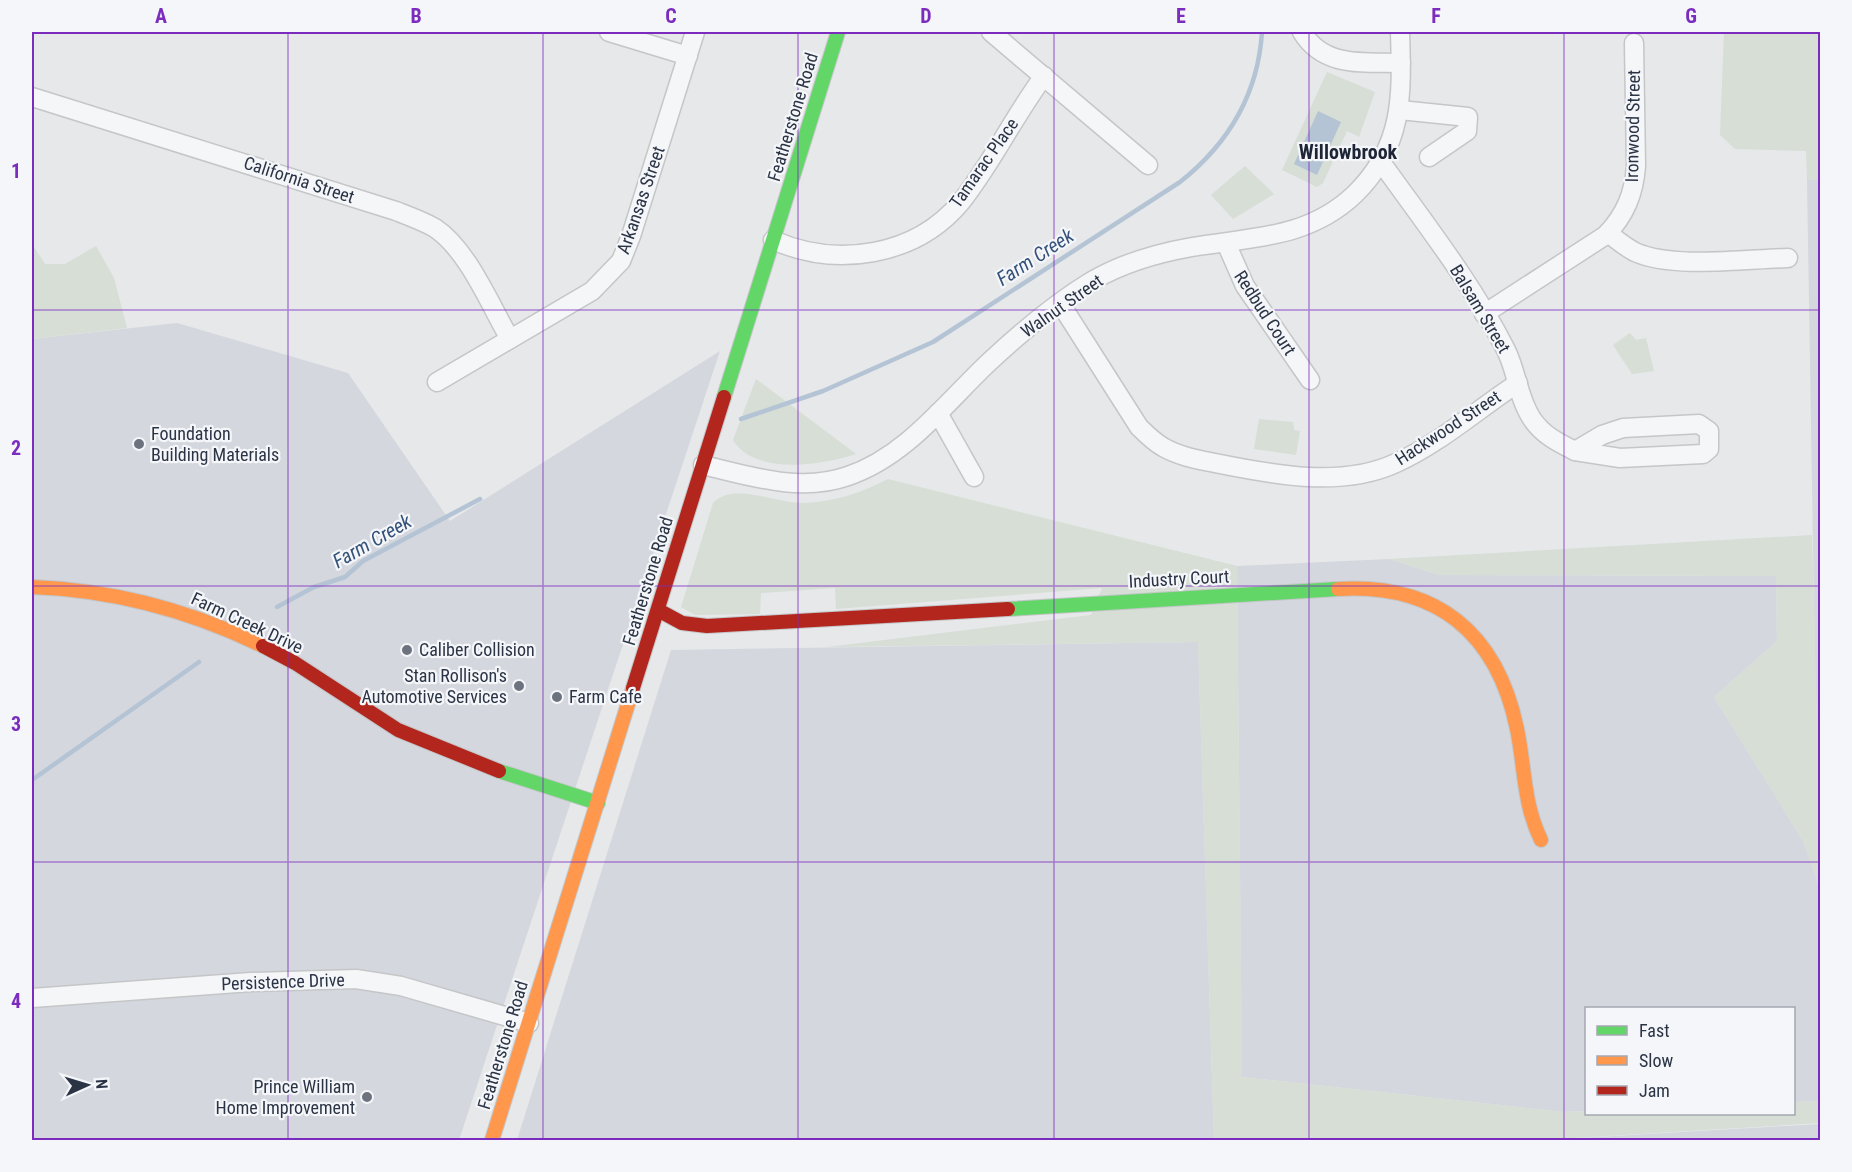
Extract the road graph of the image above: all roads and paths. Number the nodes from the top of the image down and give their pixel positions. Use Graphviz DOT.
graph roads {
  1 [pos="609,32"];
  2 [pos="695,32"];
  3 [pos="838,32"];
  4 [pos="991,32"];
  5 [pos="1302,32"];
  6 [pos="1400,32"];
  7 [pos="1634,43"];
  8 [pos="688,56"];
  9 [pos="1401,63"];
  10 [pos="1044,76"];
  11 [pos="32,97"];
  12 [pos="1400,110"];
  13 [pos="1429,157"];
  14 [pos="1381,162"];
  15 [pos="1148,165"];
  16 [pos="1608,233"];
  17 [pos="773,240"];
  18 [pos="1227,243"];
  19 [pos="1788,258"];
  20 [pos="1060,303"];
  21 [pos="1484,314"];
  22 [pos="510,339"];
  23 [pos="1310,380"];
  24 [pos="437,382"];
  25 [pos="1518,382"];
  26 [pos="938,413"];
  27 [pos="1575,451"];
  28 [pos="703,465"];
  29 [pos="974,477"];
  30 [pos="32,587"];
  31 [pos="658,610"];
  32 [pos="598,803"];
  33 [pos="1541,840"];
  34 [pos="32,998"];
  35 [pos="529,1023"];
  36 [pos="492,1140"];
  1 -- 8 [label="street"];
  2 -- 8 [label="street, Arkansas Street"];
  3 -- 17 [label="street, Featherstone Road"];
  4 -- 10 [label="street"];
  5 -- 9 [label="street"];
  6 -- 9 [label="street, Walnut Street"];
  7 -- 16 [label="street, Ironwood Street"];
  8 -- 22 [label="street, Arkansas Street"];
  9 -- 12 [label="street, Walnut Street"];
  10 -- 15 [label="street"];
  10 -- 17 [label="street, Tamarac Place"];
  11 -- 22 [label="street, California Street"];
  12 -- 13 [label="street"];
  12 -- 14 [label="street, Walnut Street"];
  14 -- 18 [label="street, Walnut Street"];
  14 -- 21 [label="street, Balsam Street"];
  16 -- 19 [label="street"];
  16 -- 21 [label="street, Ironwood Street"];
  17 -- 28 [label="street, Featherstone Road"];
  18 -- 20 [label="street, Walnut Street"];
  18 -- 23 [label="street, Redbud Court"];
  20 -- 25 [label="street, Hackwood Street"];
  20 -- 26 [label="street, Walnut Street"];
  21 -- 25 [label="street, Balsam Street"];
  22 -- 24 [label="street, Arkansas Street"];
  25 -- 27 [label="street, Balsam Street"];
  26 -- 28 [label="street, Walnut Street"];
  26 -- 29 [label="street"];
  27 -- 27 [label="street, Balsam Street"];
  28 -- 31 [label="street, Featherstone Road"];
  30 -- 32 [label="street, Farm Creek Drive"];
  31 -- 32 [label="street, Featherstone Road"];
  31 -- 33 [label="street, Industry Court"];
  32 -- 35 [label="street, Featherstone Road"];
  34 -- 35 [label="street, Persistence Drive"];
  35 -- 36 [label="street, Featherstone Road"];
}
